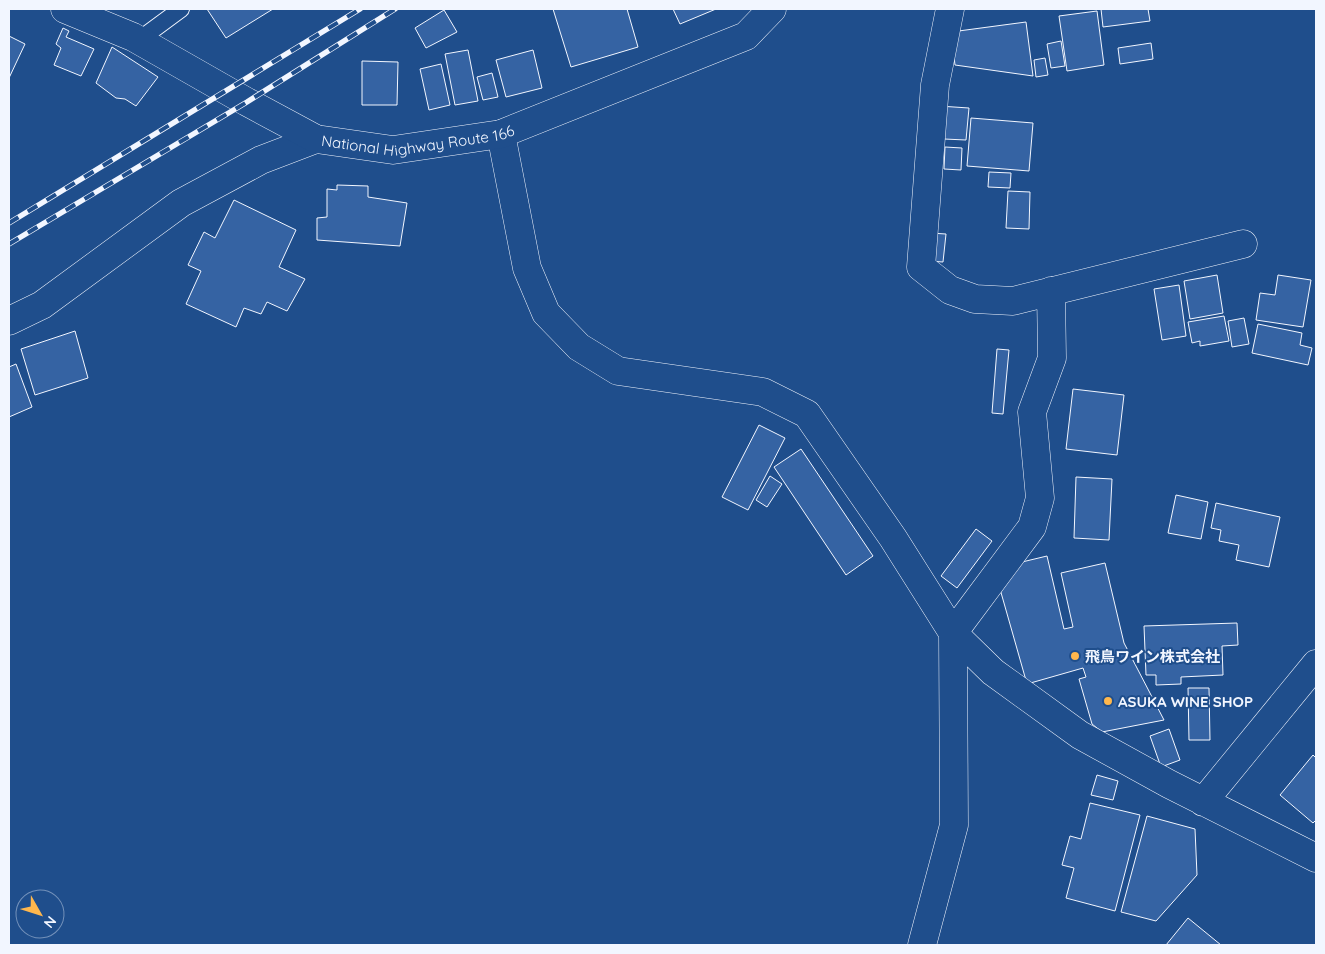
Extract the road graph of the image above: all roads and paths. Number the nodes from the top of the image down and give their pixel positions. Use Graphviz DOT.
graph roads {
  1 [pos="65,9"];
  2 [pos="181,9"];
  3 [pos="772,9"];
  4 [pos="950,9"];
  5 [pos="139,40"];
  6 [pos="501,134"];
  7 [pos="316,139"];
  8 [pos="1243,244"];
  9 [pos="1051,291"];
  10 [pos="9,321"];
  11 [pos="952,633"];
  12 [pos="1316,664"];
  13 [pos="1203,802"];
  14 [pos="1316,858"];
  15 [pos="922,945"];
  1 -- 5 [label="main road, National Highway Route 166"];
  2 -- 5 [label="lane"];
  3 -- 6 [label="main road, National Highway Route 166"];
  4 -- 9 [label="main road"];
  5 -- 7 [label="main road, National Highway Route 166"];
  6 -- 7 [label="main road, National Highway Route 166"];
  6 -- 11 [label="main road"];
  7 -- 10 [label="main road"];
  8 -- 9 [label="main road"];
  9 -- 11 [label="main road"];
  11 -- 13 [label="main road"];
  11 -- 15 [label="main road"];
  12 -- 13 [label="main road"];
  13 -- 14 [label="main road"];
}
